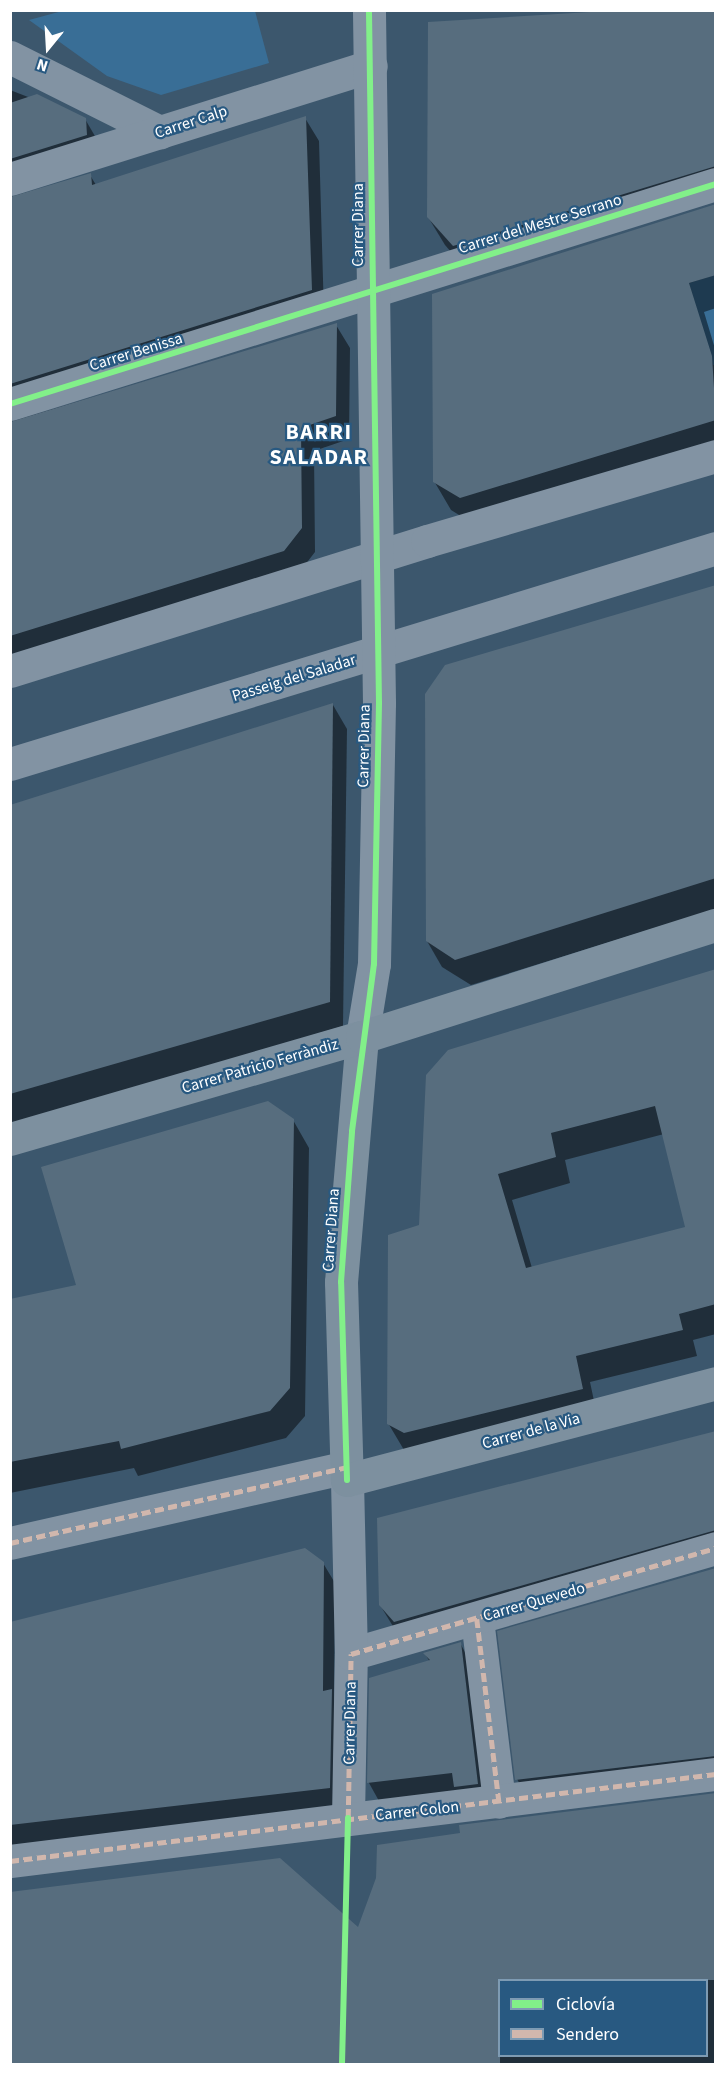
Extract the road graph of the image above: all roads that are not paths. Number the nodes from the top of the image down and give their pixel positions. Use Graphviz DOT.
graph roads {
  1 [pos="369,10"];
  2 [pos="10,57"];
  3 [pos="371,66"];
  4 [pos="160,132"];
  5 [pos="10,179"];
  6 [pos="716,184"];
  7 [pos="372,291"];
  8 [pos="10,404"];
  9 [pos="716,456"];
  10 [pos="716,548"];
  11 [pos="375,557"];
  12 [pos="376,654"];
  13 [pos="10,671"];
  14 [pos="10,764"];
  15 [pos="716,925"];
  16 [pos="362,1037"];
  17 [pos="10,1139"];
  18 [pos="716,1383"];
  19 [pos="346,1474"];
  20 [pos="10,1543"];
  21 [pos="716,1548"];
  22 [pos="477,1619"];
  23 [pos="351,1654"];
  24 [pos="716,1774"];
  25 [pos="499,1802"];
  26 [pos="348,1818"];
  27 [pos="10,1861"];
  1 -- 3 [label="street, Carrer Diana"];
  2 -- 4 [label="street"];
  3 -- 4 [label="street, Carrer Calp"];
  3 -- 7 [label="street, Carrer Diana"];
  4 -- 5 [label="street, Carrer Calp"];
  6 -- 7 [label="street, Carrer del Mestre Serrano"];
  7 -- 8 [label="street, Carrer Benissa"];
  7 -- 11 [label="street, Carrer Diana"];
  9 -- 11 [label="street"];
  10 -- 12 [label="street, Passeig del Saladar"];
  11 -- 12 [label="street, Carrer Diana"];
  11 -- 13 [label="street"];
  12 -- 14 [label="street, Passeig del Saladar"];
  12 -- 16 [label="street, Carrer Diana"];
  15 -- 16 [label="main road, Carrer Patricio Ferràndiz"];
  16 -- 17 [label="main road, Carrer Patricio Ferràndiz"];
  16 -- 19 [label="main road, Carrer Diana"];
  18 -- 19 [label="main road, Carrer de la Via"];
  19 -- 20 [label="street, Carrer de la Via"];
  19 -- 23 [label="street, Carrer Diana"];
  21 -- 22 [label="street, Carrer Quevedo"];
  22 -- 23 [label="street, Carrer Quevedo"];
  22 -- 25 [label="street"];
  23 -- 26 [label="street, Carrer Diana"];
  24 -- 25 [label="street, Carrer Colon"];
  25 -- 26 [label="street, Carrer Colon"];
  26 -- 27 [label="street, Carrer Colon"];
}
